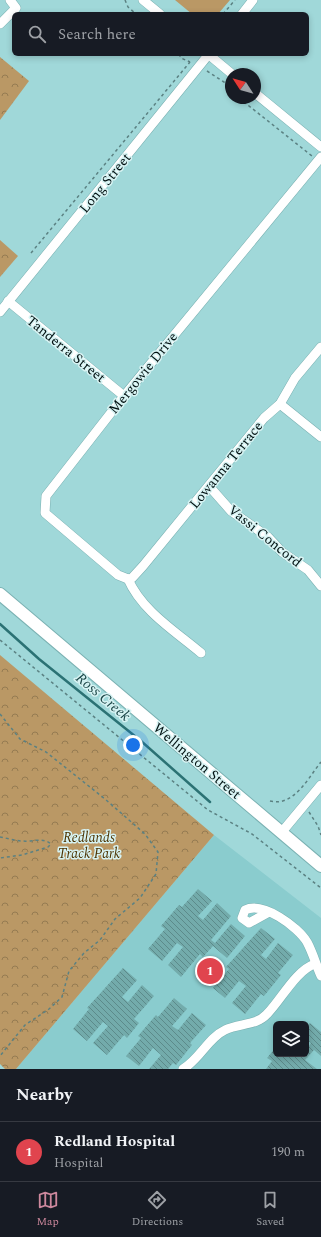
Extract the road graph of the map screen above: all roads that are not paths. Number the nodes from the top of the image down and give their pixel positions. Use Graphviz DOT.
graph roads {
  1 [pos="10,0"];
  2 [pos="143,0"];
  3 [pos="253,0"];
  4 [pos="158,12"];
  5 [pos="244,12"];
  6 [pos="0,24"];
  7 [pos="208,56"];
  8 [pos="211,56"];
  9 [pos="225,68"];
  10 [pos="261,98"];
  11 [pos="321,147"];
  12 [pos="320,159"];
  13 [pos="8,301"];
  14 [pos="0,312"];
  15 [pos="321,347"];
  16 [pos="124,396"];
  17 [pos="280,404"];
  18 [pos="321,437"];
  19 [pos="209,486"];
  20 [pos="128,579"];
  21 [pos="321,586"];
  22 [pos="0,594"];
  23 [pos="201,653"];
  24 [pos="321,785"];
  25 [pos="281,833"];
  26 [pos="321,866"];
  27 [pos="269,912"];
  28 [pos="315,964"];
  29 [pos="321,976"];
  30 [pos="183,1069"];
  1 -- 6 [label="street"];
  2 -- 4 [label="street"];
  3 -- 5 [label="street"];
  7 -- 13 [label="street, Long Street"];
  8 -- 9 [label="street"];
  10 -- 11 [label="street"];
  12 -- 16 [label="street, Mergowie Drive"];
  13 -- 14 [label="street, Long Street"];
  13 -- 16 [label="street, Tanderra Street"];
  15 -- 17 [label="street, Lowanna Terrace"];
  16 -- 20 [label="street, Mergowie Drive"];
  17 -- 18 [label="street"];
  17 -- 19 [label="street, Lowanna Terrace"];
  19 -- 20 [label="street, Lowanna Terrace"];
  19 -- 21 [label="street, Vassi Concord"];
  20 -- 23 [label="street"];
  22 -- 25 [label="main road, Wellington Street"];
  24 -- 25 [label="street"];
  25 -- 26 [label="main road, Wellington Street"];
  27 -- 28 [label="street"];
  28 -- 29 [label="street"];
  28 -- 30 [label="street"];
}
